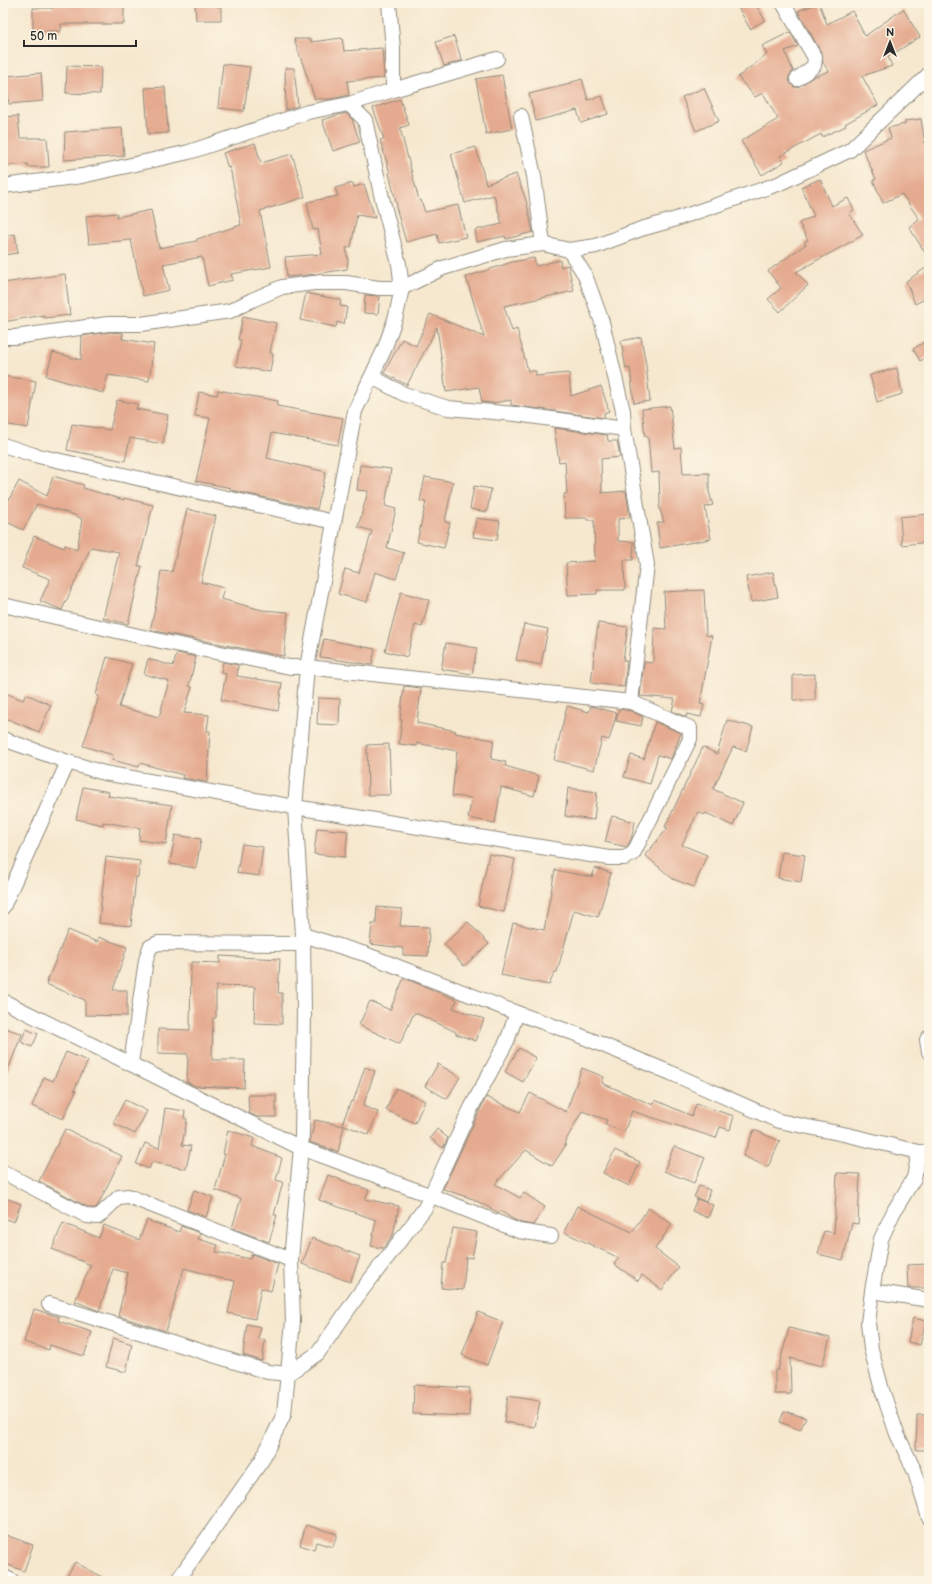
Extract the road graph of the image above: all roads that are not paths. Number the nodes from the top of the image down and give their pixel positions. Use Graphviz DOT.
graph roads {
  1 [pos="389,3"];
  2 [pos="783,3"];
  3 [pos="497,59"];
  4 [pos="929,74"];
  5 [pos="797,79"];
  6 [pos="393,90"];
  7 [pos="349,104"];
  8 [pos="521,116"];
  9 [pos="3,186"];
  10 [pos="543,244"];
  11 [pos="570,250"];
  12 [pos="402,288"];
  13 [pos="3,337"];
  14 [pos="372,377"];
  15 [pos="624,429"];
  16 [pos="3,446"];
  17 [pos="334,522"];
  18 [pos="3,605"];
  19 [pos="307,667"];
  20 [pos="631,702"];
  21 [pos="3,739"];
  22 [pos="68,762"];
  23 [pos="295,807"];
  24 [pos="3,907"];
  25 [pos="303,939"];
  26 [pos="3,1001"];
  27 [pos="517,1013"];
  28 [pos="929,1037"];
  29 [pos="929,1052"];
  30 [pos="131,1063"];
  31 [pos="301,1148"];
  32 [pos="926,1150"];
  33 [pos="3,1172"];
  34 [pos="432,1196"];
  35 [pos="551,1236"];
  36 [pos="291,1260"];
  37 [pos="872,1291"];
  38 [pos="929,1300"];
  39 [pos="49,1304"];
  40 [pos="288,1374"];
  41 [pos="929,1518"];
  42 [pos="3,1576"];
  43 [pos="12,1581"];
  44 [pos="177,1581"];
  1 -- 6 [label="street"];
  2 -- 5 [label="street"];
  3 -- 6 [label="street"];
  4 -- 11 [label="street"];
  6 -- 7 [label="street"];
  7 -- 9 [label="street"];
  7 -- 12 [label="street"];
  8 -- 10 [label="street"];
  10 -- 11 [label="street"];
  10 -- 12 [label="street"];
  11 -- 15 [label="street"];
  12 -- 13 [label="street"];
  12 -- 14 [label="street"];
  14 -- 15 [label="street"];
  14 -- 17 [label="street"];
  15 -- 20 [label="street"];
  16 -- 17 [label="street"];
  17 -- 19 [label="street"];
  18 -- 19 [label="street"];
  19 -- 20 [label="street"];
  19 -- 23 [label="street"];
  20 -- 23 [label="street"];
  21 -- 22 [label="street"];
  22 -- 23 [label="street"];
  22 -- 24 [label="street"];
  23 -- 25 [label="street"];
  25 -- 27 [label="street"];
  25 -- 30 [label="street"];
  25 -- 31 [label="street"];
  26 -- 30 [label="street"];
  27 -- 32 [label="street"];
  27 -- 34 [label="street"];
  28 -- 29 [label="street"];
  30 -- 31 [label="street"];
  31 -- 34 [label="street"];
  31 -- 36 [label="street"];
  32 -- 37 [label="street"];
  33 -- 36 [label="street"];
  34 -- 35 [label="street"];
  34 -- 40 [label="street"];
  36 -- 40 [label="street"];
  37 -- 38 [label="street"];
  37 -- 41 [label="street"];
  39 -- 40 [label="street"];
  40 -- 44 [label="street"];
  42 -- 43 [label="street"];
}
